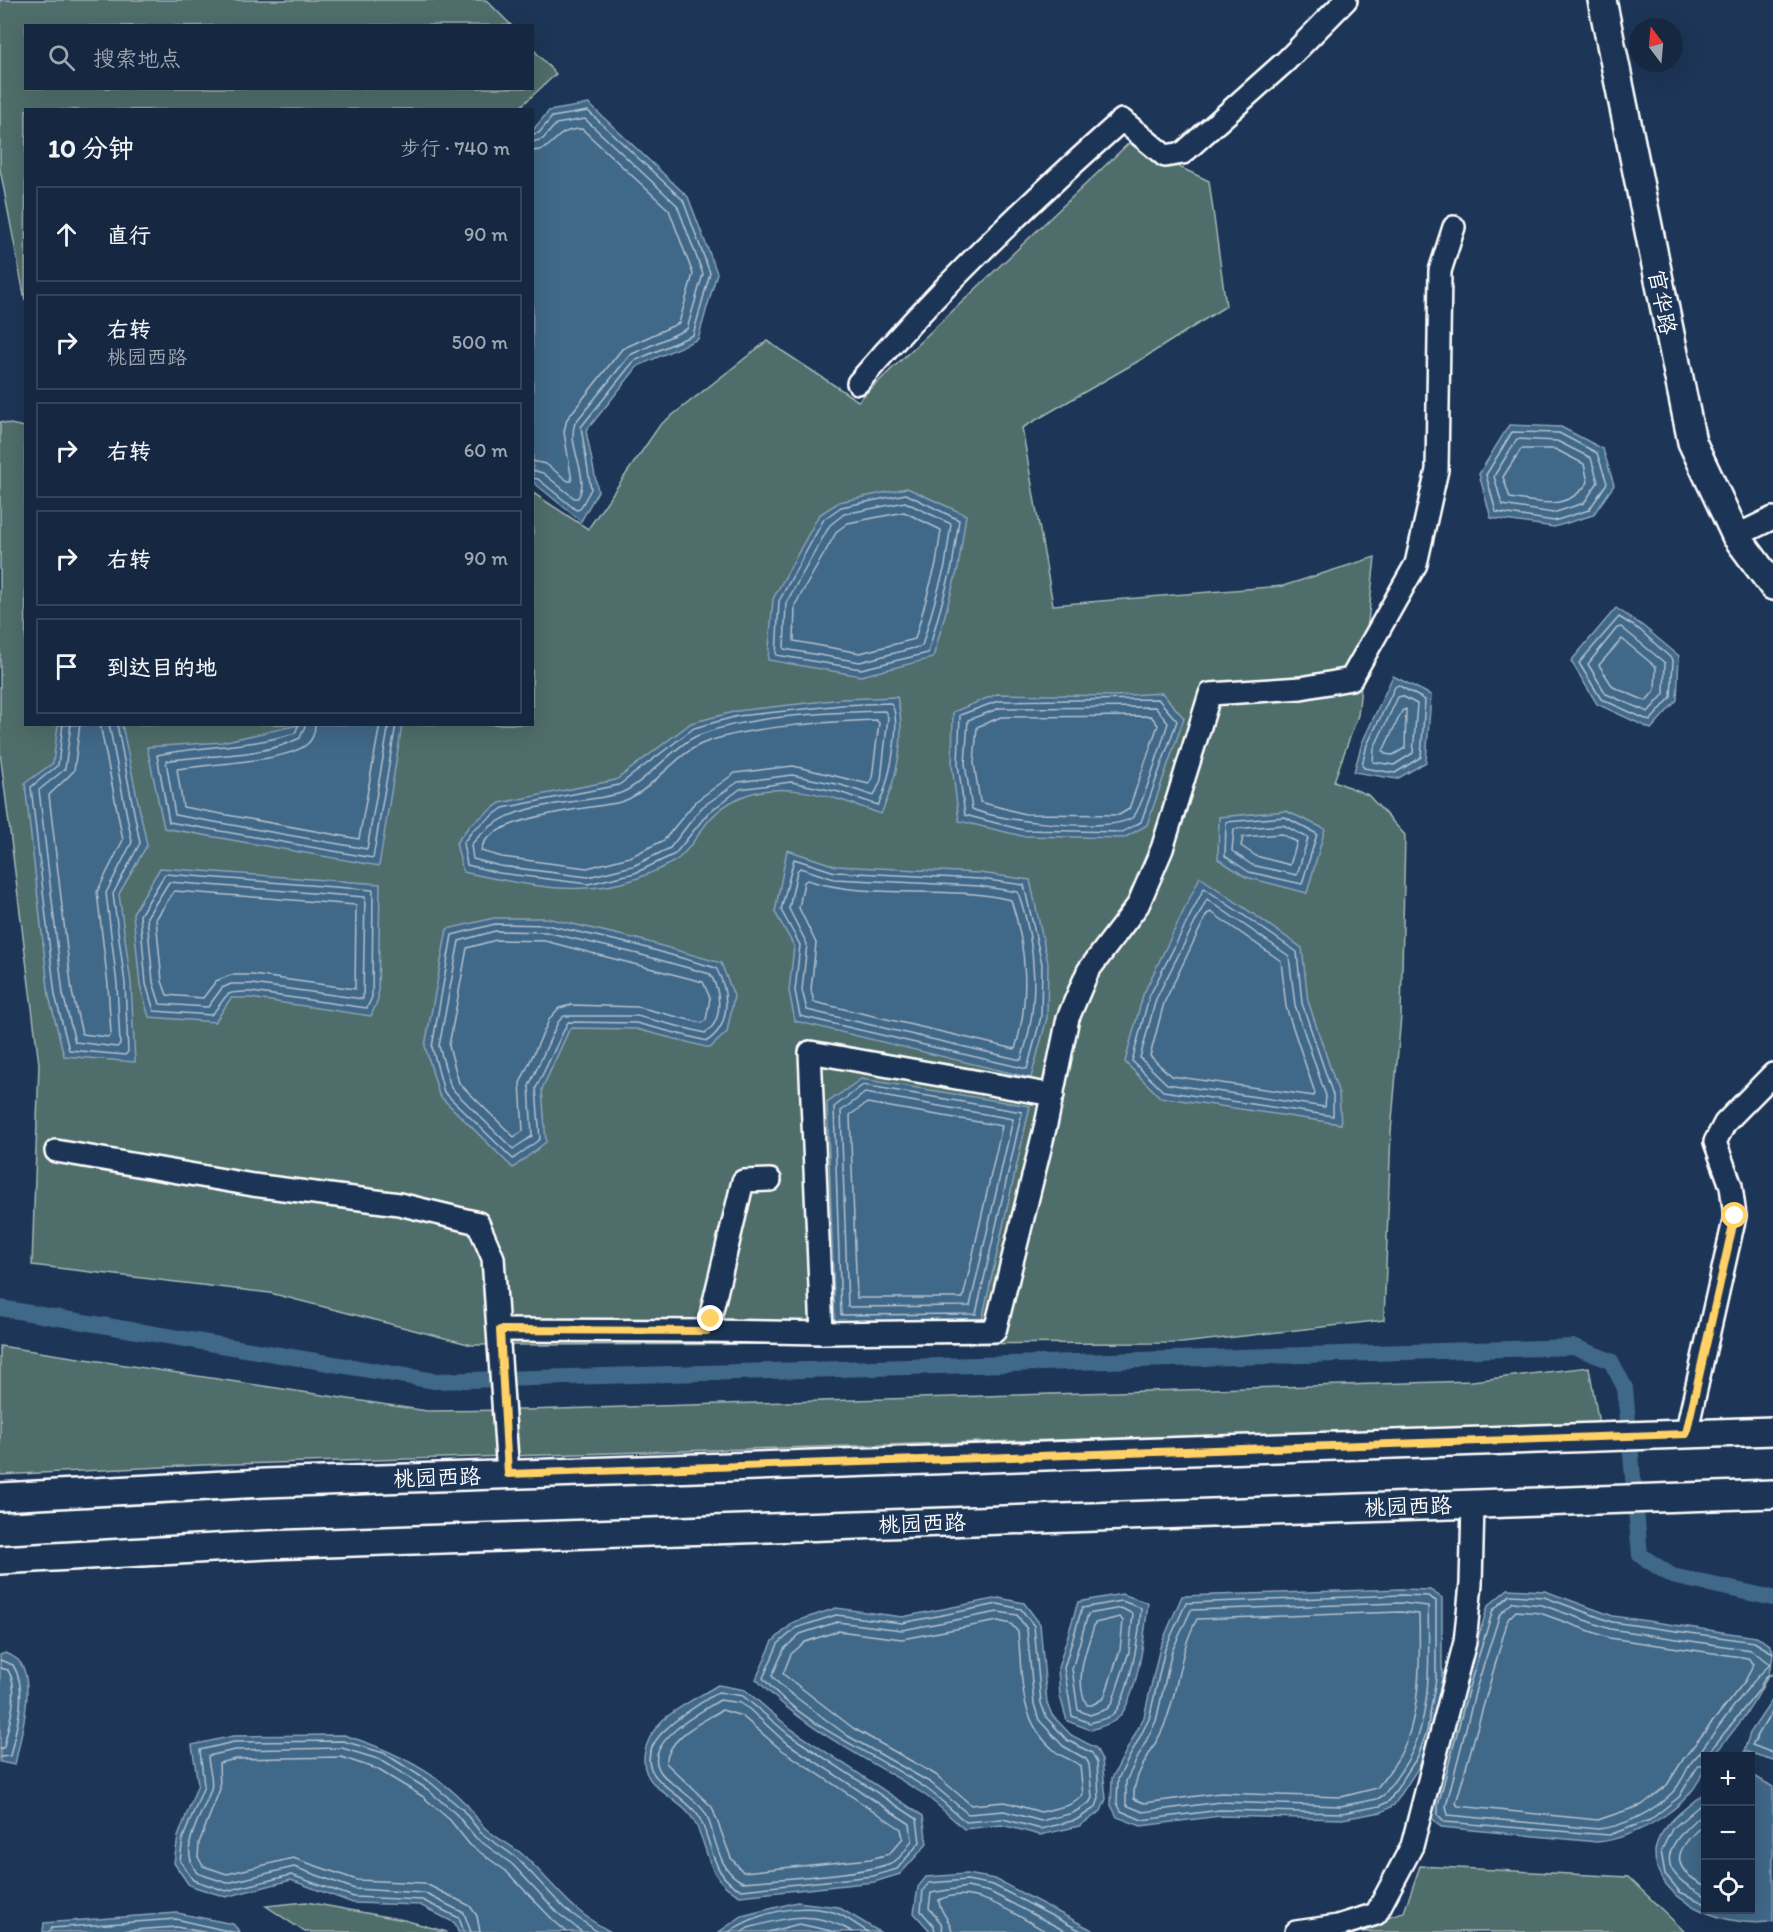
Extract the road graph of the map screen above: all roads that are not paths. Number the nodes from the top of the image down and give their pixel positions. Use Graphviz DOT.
graph roads {
  1 [pos="1346,0"];
  2 [pos="1602,0"];
  3 [pos="1454,227"];
  4 [pos="858,383"];
  5 [pos="1773,518"];
  6 [pos="1736,536"];
  7 [pos="1773,586"];
  8 [pos="1773,1074"];
  9 [pos="1053,1095"];
  10 [pos="56,1152"];
  11 [pos="770,1180"];
  12 [pos="500,1330"];
  13 [pos="707,1331"];
  14 [pos="822,1333"];
  15 [pos="1773,1431"];
  16 [pos="1675,1434"];
  17 [pos="508,1474"];
  18 [pos="1773,1494"];
  19 [pos="0,1497"];
  20 [pos="1473,1504"];
  21 [pos="0,1560"];
  22 [pos="1296,1932"];
  1 -- 4 [label="street"];
  2 -- 6 [label="main road, 官华路"];
  3 -- 9 [label="street"];
  5 -- 6 [label="street"];
  6 -- 7 [label="main road, 官华路"];
  8 -- 16 [label="street"];
  9 -- 14 [label="street"];
  9 -- 14 [label="street"];
  10 -- 12 [label="street"];
  11 -- 13 [label="street"];
  12 -- 13 [label="street"];
  12 -- 17 [label="street"];
  13 -- 14 [label="street"];
  15 -- 16 [label="main road, 桃园西路"];
  16 -- 17 [label="main road, 桃园西路"];
  17 -- 19 [label="main road, 桃园西路"];
  18 -- 20 [label="main road, 桃园西路"];
  20 -- 21 [label="main road, 桃园西路"];
  20 -- 22 [label="street"];
}
